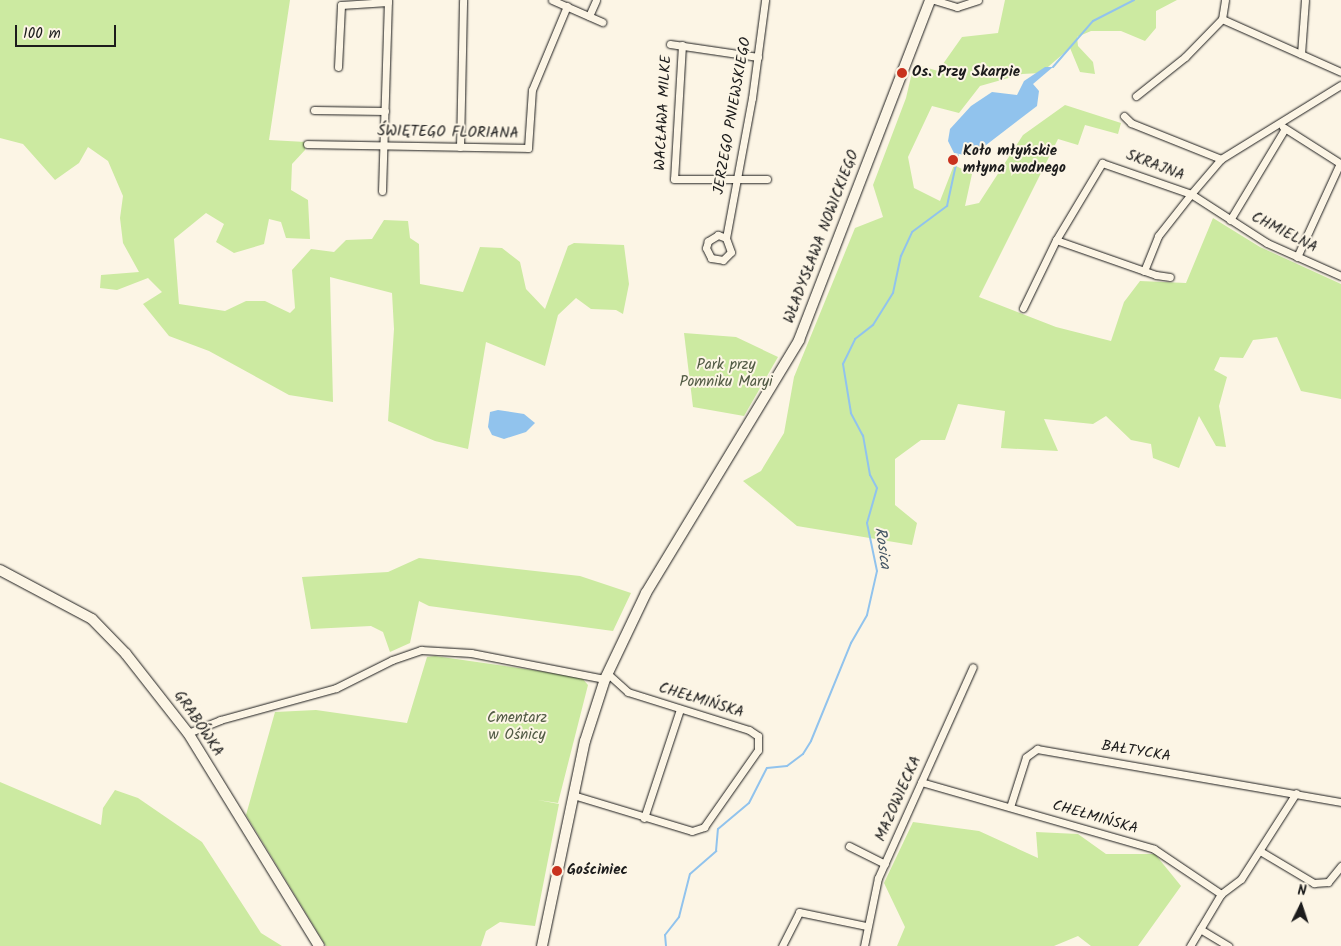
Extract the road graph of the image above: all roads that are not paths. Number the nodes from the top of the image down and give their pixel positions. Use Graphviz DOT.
graph roads {
  1 [pos="463,0"];
  2 [pos="552,0"];
  3 [pos="596,0"];
  4 [pos="765,0"];
  5 [pos="932,0"];
  6 [pos="978,0"];
  7 [pos="1225,0"];
  8 [pos="1305,0"];
  9 [pos="388,1"];
  10 [pos="567,6"];
  11 [pos="589,16"];
  12 [pos="1222,19"];
  13 [pos="602,22"];
  14 [pos="670,44"];
  15 [pos="682,46"];
  16 [pos="1301,54"];
  17 [pos="758,57"];
  18 [pos="338,67"];
  19 [pos="1341,72"];
  20 [pos="1341,85"];
  21 [pos="1136,96"];
  22 [pos="314,110"];
  23 [pos="385,112"];
  24 [pos="1124,116"];
  25 [pos="1280,121"];
  26 [pos="1284,130"];
  27 [pos="307,144"];
  28 [pos="384,144"];
  29 [pos="460,147"];
  30 [pos="1222,159"];
  31 [pos="1340,164"];
  32 [pos="767,179"];
  33 [pos="735,180"];
  34 [pos="382,191"];
  35 [pos="1191,194"];
  36 [pos="1230,220"];
  37 [pos="726,238"];
  38 [pos="1056,240"];
  39 [pos="1297,257"];
  40 [pos="1144,271"];
  41 [pos="1341,276"];
  42 [pos="1170,277"];
  43 [pos="1023,308"];
  44 [pos="0,570"];
  45 [pos="973,667"];
  46 [pos="606,676"];
  47 [pos="680,709"];
  48 [pos="188,734"];
  49 [pos="921,782"];
  50 [pos="1296,793"];
  51 [pos="573,795"];
  52 [pos="1341,802"];
  53 [pos="1010,807"];
  54 [pos="644,818"];
  55 [pos="849,846"];
  56 [pos="1260,850"];
  57 [pos="885,864"];
  58 [pos="1341,866"];
  59 [pos="1221,894"];
  60 [pos="866,926"];
  61 [pos="1200,929"];
  62 [pos="319,946"];
  63 [pos="542,946"];
  64 [pos="782,946"];
  65 [pos="864,946"];
  66 [pos="1190,946"];
  67 [pos="1228,946"];
  1 -- 29 [label="street"];
  2 -- 10 [label="street"];
  3 -- 11 [label="street"];
  4 -- 17 [label="street, JERZEGO PNIEWSKIEGO"];
  5 -- 6 [label="street, WŁADYSŁAWA NOWICKIEGO"];
  5 -- 46 [label="street, WŁADYSŁAWA NOWICKIEGO"];
  7 -- 12 [label="street"];
  8 -- 16 [label="street"];
  9 -- 18 [label="street"];
  9 -- 23 [label="street"];
  10 -- 11 [label="street"];
  10 -- 29 [label="street, ŚWIĘTEGO FLORIANA"];
  11 -- 13 [label="street"];
  12 -- 16 [label="street"];
  12 -- 21 [label="street"];
  14 -- 15 [label="street"];
  15 -- 17 [label="street"];
  15 -- 33 [label="street, WACŁAWA MILKE"];
  16 -- 19 [label="street"];
  17 -- 33 [label="street, JERZEGO PNIEWSKIEGO"];
  20 -- 25 [label="street, SKRAJNA"];
  22 -- 23 [label="street"];
  23 -- 28 [label="street"];
  24 -- 30 [label="street"];
  25 -- 26 [label="street"];
  25 -- 30 [label="street, SKRAJNA"];
  26 -- 31 [label="street"];
  26 -- 36 [label="street"];
  27 -- 28 [label="street, ŚWIĘTEGO FLORIANA"];
  28 -- 29 [label="street, ŚWIĘTEGO FLORIANA"];
  28 -- 34 [label="street"];
  30 -- 35 [label="street, SKRAJNA"];
  31 -- 39 [label="street"];
  32 -- 33 [label="street, WACŁAWA MILKE"];
  33 -- 37 [label="street, JERZEGO PNIEWSKIEGO"];
  35 -- 36 [label="street, CHMIELNA"];
  35 -- 38 [label="street, SKRAJNA"];
  35 -- 40 [label="street"];
  36 -- 39 [label="street, CHMIELNA"];
  38 -- 40 [label="street"];
  38 -- 43 [label="street, SKRAJNA"];
  39 -- 41 [label="street, CHMIELNA"];
  40 -- 42 [label="street"];
  44 -- 48 [label="street, GRABÓWKA"];
  45 -- 49 [label="street, MAZOWIECKA"];
  46 -- 47 [label="street, CHEŁMIŃSKA"];
  46 -- 48 [label="street"];
  46 -- 51 [label="street"];
  47 -- 54 [label="street"];
  47 -- 54 [label="street, CHEŁMIŃSKA"];
  48 -- 62 [label="street, GRABÓWKA"];
  49 -- 53 [label="street, CHEŁMIŃSKA"];
  49 -- 57 [label="street, MAZOWIECKA"];
  50 -- 52 [label="street, BAŁTYCKA"];
  50 -- 53 [label="street, BAŁTYCKA"];
  50 -- 56 [label="street"];
  51 -- 54 [label="street, CHEŁMIŃSKA"];
  51 -- 63 [label="street"];
  53 -- 59 [label="street, CHEŁMIŃSKA"];
  55 -- 57 [label="street"];
  56 -- 58 [label="street"];
  56 -- 59 [label="street"];
  57 -- 60 [label="street, MAZOWIECKA"];
  59 -- 61 [label="street"];
  60 -- 64 [label="street"];
  60 -- 65 [label="street, MAZOWIECKA"];
  61 -- 66 [label="street"];
  61 -- 67 [label="street"];
}
